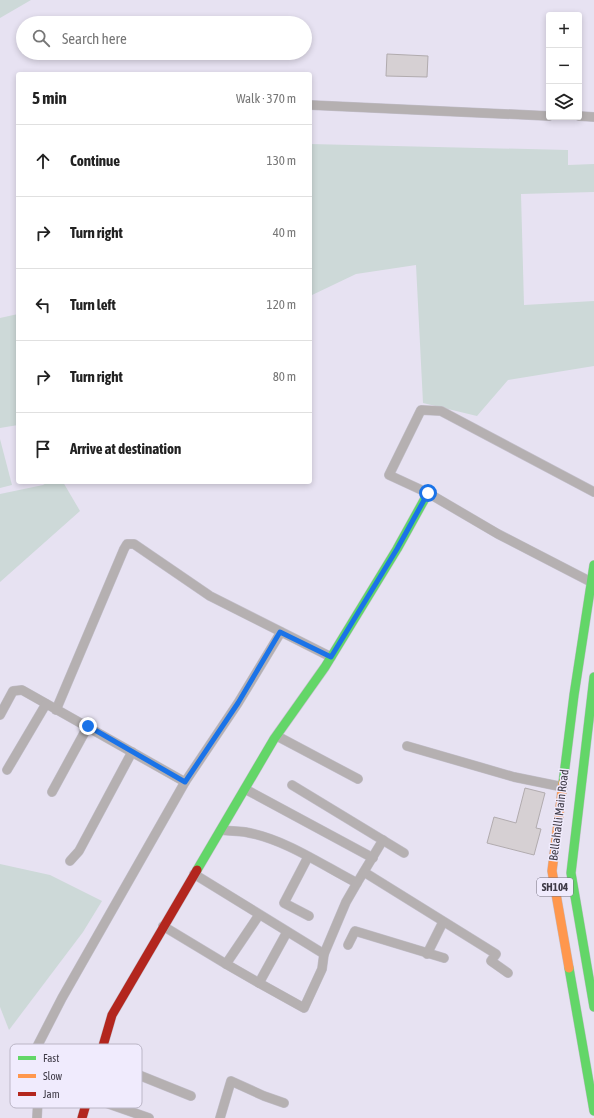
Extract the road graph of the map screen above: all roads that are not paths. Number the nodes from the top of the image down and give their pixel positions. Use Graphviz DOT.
graph roads {
  1 [pos="312,105"];
  2 [pos="546,116"];
  3 [pos="582,116"];
  4 [pos="594,117"];
  5 [pos="594,492"];
  6 [pos="428,493"];
  7 [pos="594,564"];
  8 [pos="591,582"];
  9 [pos="280,632"];
  10 [pos="331,657"];
  11 [pos="594,676"];
  12 [pos="574,695"];
  13 [pos="592,697"];
  14 [pos="46,704"];
  15 [pos="56,710"];
  16 [pos="0,715"];
  17 [pos="88,726"];
  18 [pos="277,736"];
  19 [pos="407,746"];
  20 [pos="132,752"];
  21 [pos="7,770"];
  22 [pos="358,779"];
  23 [pos="185,782"];
  24 [pos="292,785"];
  25 [pos="562,786"];
  26 [pos="245,789"];
  27 [pos="52,792"];
  28 [pos="220,830"];
  29 [pos="383,840"];
  30 [pos="404,854"];
  31 [pos="308,857"];
  32 [pos="373,858"];
  33 [pos="70,861"];
  34 [pos="364,872"];
  35 [pos="194,874"];
  36 [pos="357,883"];
  37 [pos="259,915"];
  38 [pos="308,916"];
  39 [pos="443,922"];
  40 [pos="163,926"];
  41 [pos="287,932"];
  42 [pos="348,945"];
  43 [pos="324,954"];
  44 [pos="427,954"];
  45 [pos="444,958"];
  46 [pos="226,964"];
  47 [pos="508,973"];
  48 [pos="259,983"];
  49 [pos="594,1007"];
  50 [pos="38,1044"];
  51 [pos="103,1044"];
  52 [pos="142,1076"];
  53 [pos="191,1096"];
  54 [pos="284,1103"];
  55 [pos="38,1108"];
  56 [pos="119,1108"];
  57 [pos="594,1111"];
  58 [pos="37,1118"];
  59 [pos="149,1118"];
  60 [pos="220,1118"];
  1 -- 2 [label="street"];
  3 -- 4 [label="street"];
  5 -- 6 [label="street"];
  6 -- 8 [label="street"];
  6 -- 10 [label="main road"];
  7 -- 8 [label="main road, Bellahalli Main Road / SH104"];
  8 -- 12 [label="main road, Bellahalli Main Road / SH104"];
  9 -- 10 [label="street"];
  9 -- 15 [label="street"];
  9 -- 23 [label="street"];
  10 -- 18 [label="main road"];
  11 -- 13 [label="main road, Bellahalli Main Road / SH104"];
  12 -- 13 [label="main road"];
  12 -- 25 [label="main road, Bellahalli Main Road / SH104"];
  13 -- 49 [label="main road, Bellahalli Main Road / SH104"];
  14 -- 15 [label="street"];
  14 -- 16 [label="street"];
  14 -- 21 [label="street"];
  15 -- 17 [label="street"];
  17 -- 20 [label="street"];
  17 -- 27 [label="street"];
  18 -- 22 [label="street"];
  18 -- 26 [label="main road"];
  19 -- 25 [label="street"];
  20 -- 23 [label="street"];
  20 -- 33 [label="street"];
  23 -- 50 [label="street"];
  24 -- 29 [label="street"];
  25 -- 57 [label="main road, Bellahalli Main Road / SH104"];
  26 -- 28 [label="main road"];
  26 -- 32 [label="street"];
  28 -- 31 [label="street"];
  28 -- 35 [label="main road"];
  29 -- 30 [label="street"];
  29 -- 32 [label="street"];
  31 -- 36 [label="street"];
  31 -- 38 [label="street"];
  32 -- 34 [label="street"];
  34 -- 36 [label="street"];
  34 -- 39 [label="street"];
  35 -- 37 [label="street"];
  35 -- 40 [label="main road"];
  36 -- 43 [label="street"];
  37 -- 41 [label="street"];
  37 -- 46 [label="street"];
  39 -- 44 [label="street"];
  39 -- 47 [label="street"];
  40 -- 46 [label="street"];
  40 -- 51 [label="main road"];
  41 -- 43 [label="street"];
  41 -- 48 [label="street"];
  42 -- 44 [label="street"];
  43 -- 48 [label="street"];
  44 -- 45 [label="street"];
  46 -- 48 [label="street"];
  52 -- 53 [label="street"];
  54 -- 60 [label="street"];
  55 -- 58 [label="street"];
  56 -- 59 [label="street"];
}
